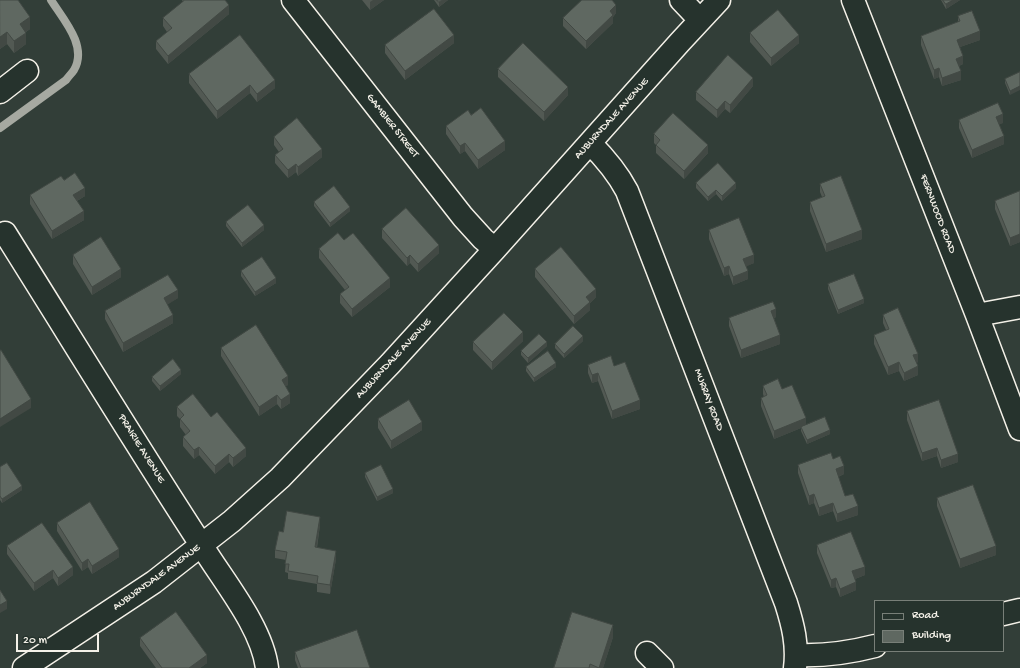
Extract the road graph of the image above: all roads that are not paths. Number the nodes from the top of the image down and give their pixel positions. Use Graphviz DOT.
graph roads {
  1 [pos="293,0"];
  2 [pos="681,0"];
  3 [pos="719,0"];
  4 [pos="853,0"];
  5 [pos="700,20"];
  6 [pos="27,71"];
  7 [pos="0,92"];
  8 [pos="590,143"];
  9 [pos="5,233"];
  10 [pos="495,249"];
  11 [pos="1020,307"];
  12 [pos="977,315"];
  13 [pos="1020,429"];
  14 [pos="202,546"];
  15 [pos="1020,610"];
  16 [pos="1004,614"];
  17 [pos="874,646"];
  18 [pos="796,662"];
  19 [pos="24,668"];
  20 [pos="267,668"];
  1 -- 10 [label="street, GAMBIER STREET"];
  2 -- 5 [label="street"];
  3 -- 5 [label="street, AUBURNDALE AVENUE"];
  4 -- 12 [label="street, FERNWOOD ROAD"];
  5 -- 8 [label="street, AUBURNDALE AVENUE"];
  6 -- 7 [label="street"];
  8 -- 10 [label="street, AUBURNDALE AVENUE"];
  8 -- 18 [label="street, MURRAY ROAD"];
  9 -- 14 [label="street, PRAIRIE AVENUE"];
  10 -- 14 [label="street, AUBURNDALE AVENUE"];
  11 -- 12 [label="street"];
  12 -- 13 [label="street, FERNWOOD ROAD"];
  14 -- 19 [label="street, AUBURNDALE AVENUE"];
  14 -- 20 [label="street, PRAIRIE AVENUE"];
  15 -- 16 [label="street"];
  17 -- 18 [label="street"];
}
